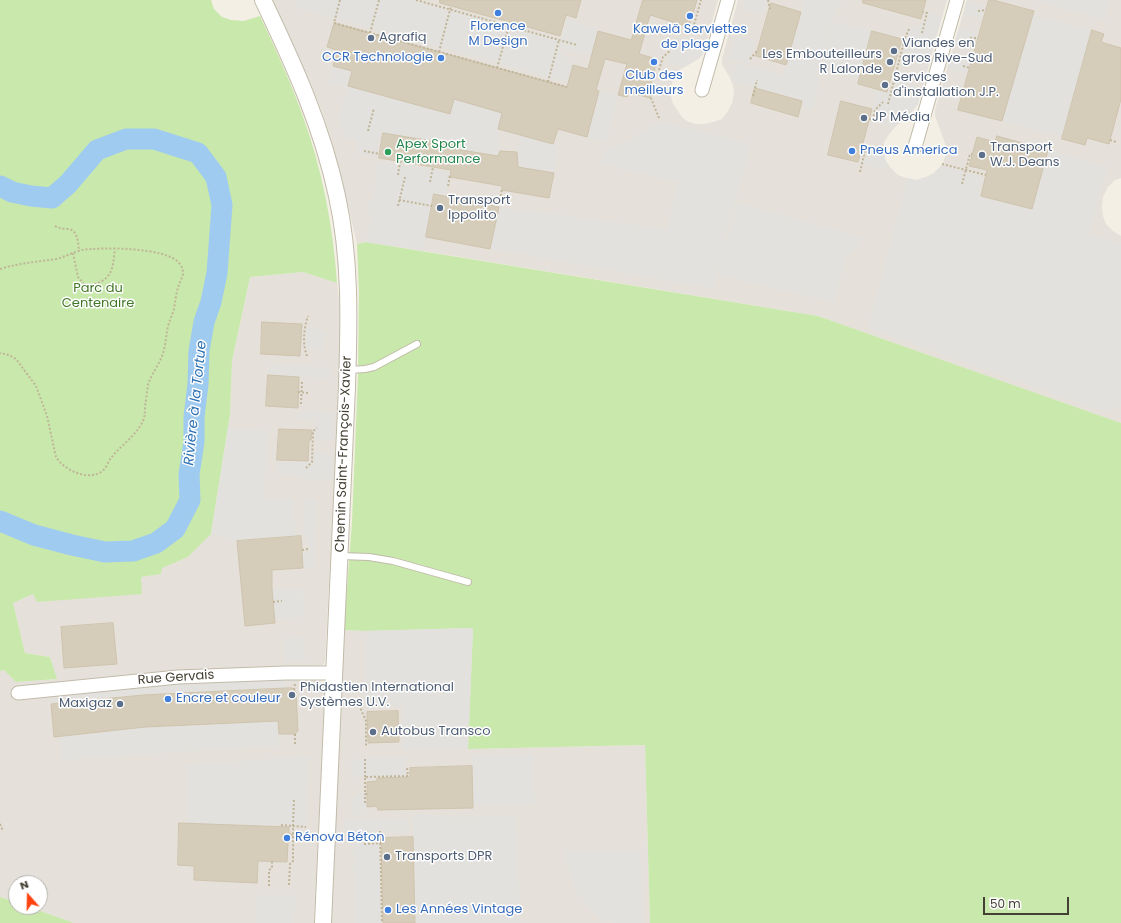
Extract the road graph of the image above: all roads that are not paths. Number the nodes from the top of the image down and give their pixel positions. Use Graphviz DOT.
graph roads {
  1 [pos="263,0"];
  2 [pos="728,0"];
  3 [pos="957,0"];
  4 [pos="702,90"];
  5 [pos="915,147"];
  6 [pos="417,344"];
  7 [pos="347,370"];
  8 [pos="339,556"];
  9 [pos="468,582"];
  10 [pos="334,673"];
  11 [pos="18,693"];
  12 [pos="323,923"];
  1 -- 7 [label="street, Chemin Saint-François-Xavier"];
  2 -- 4 [label="street"];
  3 -- 5 [label="street"];
  6 -- 7 [label="lane"];
  7 -- 8 [label="street, Chemin Saint-François-Xavier"];
  8 -- 9 [label="lane"];
  8 -- 10 [label="street, Chemin Saint-François-Xavier"];
  10 -- 11 [label="street, Rue Gervais"];
  10 -- 12 [label="street, Chemin Saint-François-Xavier"];
}
